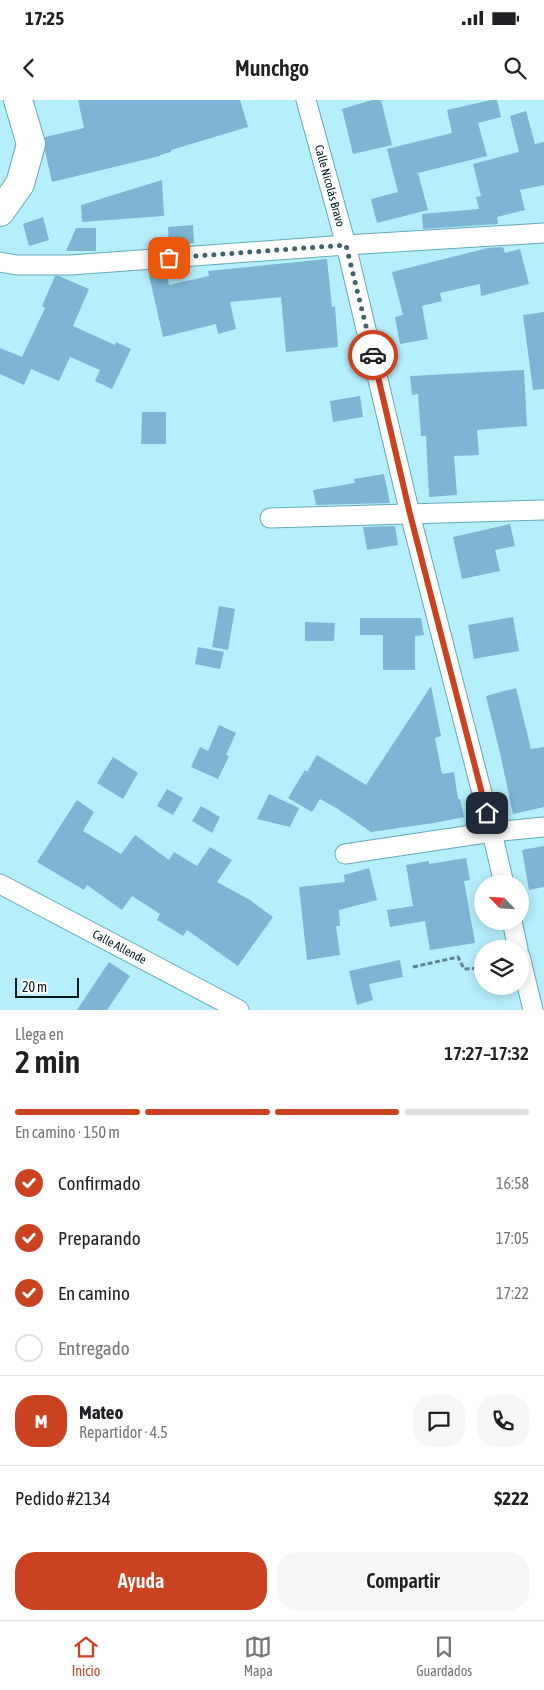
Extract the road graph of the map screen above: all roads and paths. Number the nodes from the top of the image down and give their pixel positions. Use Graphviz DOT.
graph roads {
  1 [pos="18,100"];
  2 [pos="306,100"];
  3 [pos="0,212"];
  4 [pos="544,233"];
  5 [pos="346,245"];
  6 [pos="0,262"];
  7 [pos="544,510"];
  8 [pos="410,514"];
  9 [pos="270,518"];
  10 [pos="544,827"];
  11 [pos="492,832"];
  12 [pos="345,854"];
  13 [pos="502,875"];
  14 [pos="0,884"];
  15 [pos="413,967"];
  16 [pos="474,968"];
  17 [pos="529,993"];
  18 [pos="239,1010"];
  19 [pos="533,1010"];
  1 -- 3 [label="main road"];
  2 -- 5 [label="street, Calle Nicolás Bravo"];
  4 -- 5 [label="street"];
  5 -- 6 [label="street"];
  5 -- 8 [label="street, Calle Nicolás Bravo"];
  7 -- 8 [label="street"];
  8 -- 9 [label="street"];
  8 -- 11 [label="street, Calle Nicolás Bravo"];
  10 -- 11 [label="street"];
  11 -- 12 [label="street"];
  11 -- 13 [label="street, Calle Nicolás Bravo"];
  14 -- 18 [label="street, Calle Allende"];
  15 -- 16 [label="path"];
  17 -- 19 [label="street"];
}
